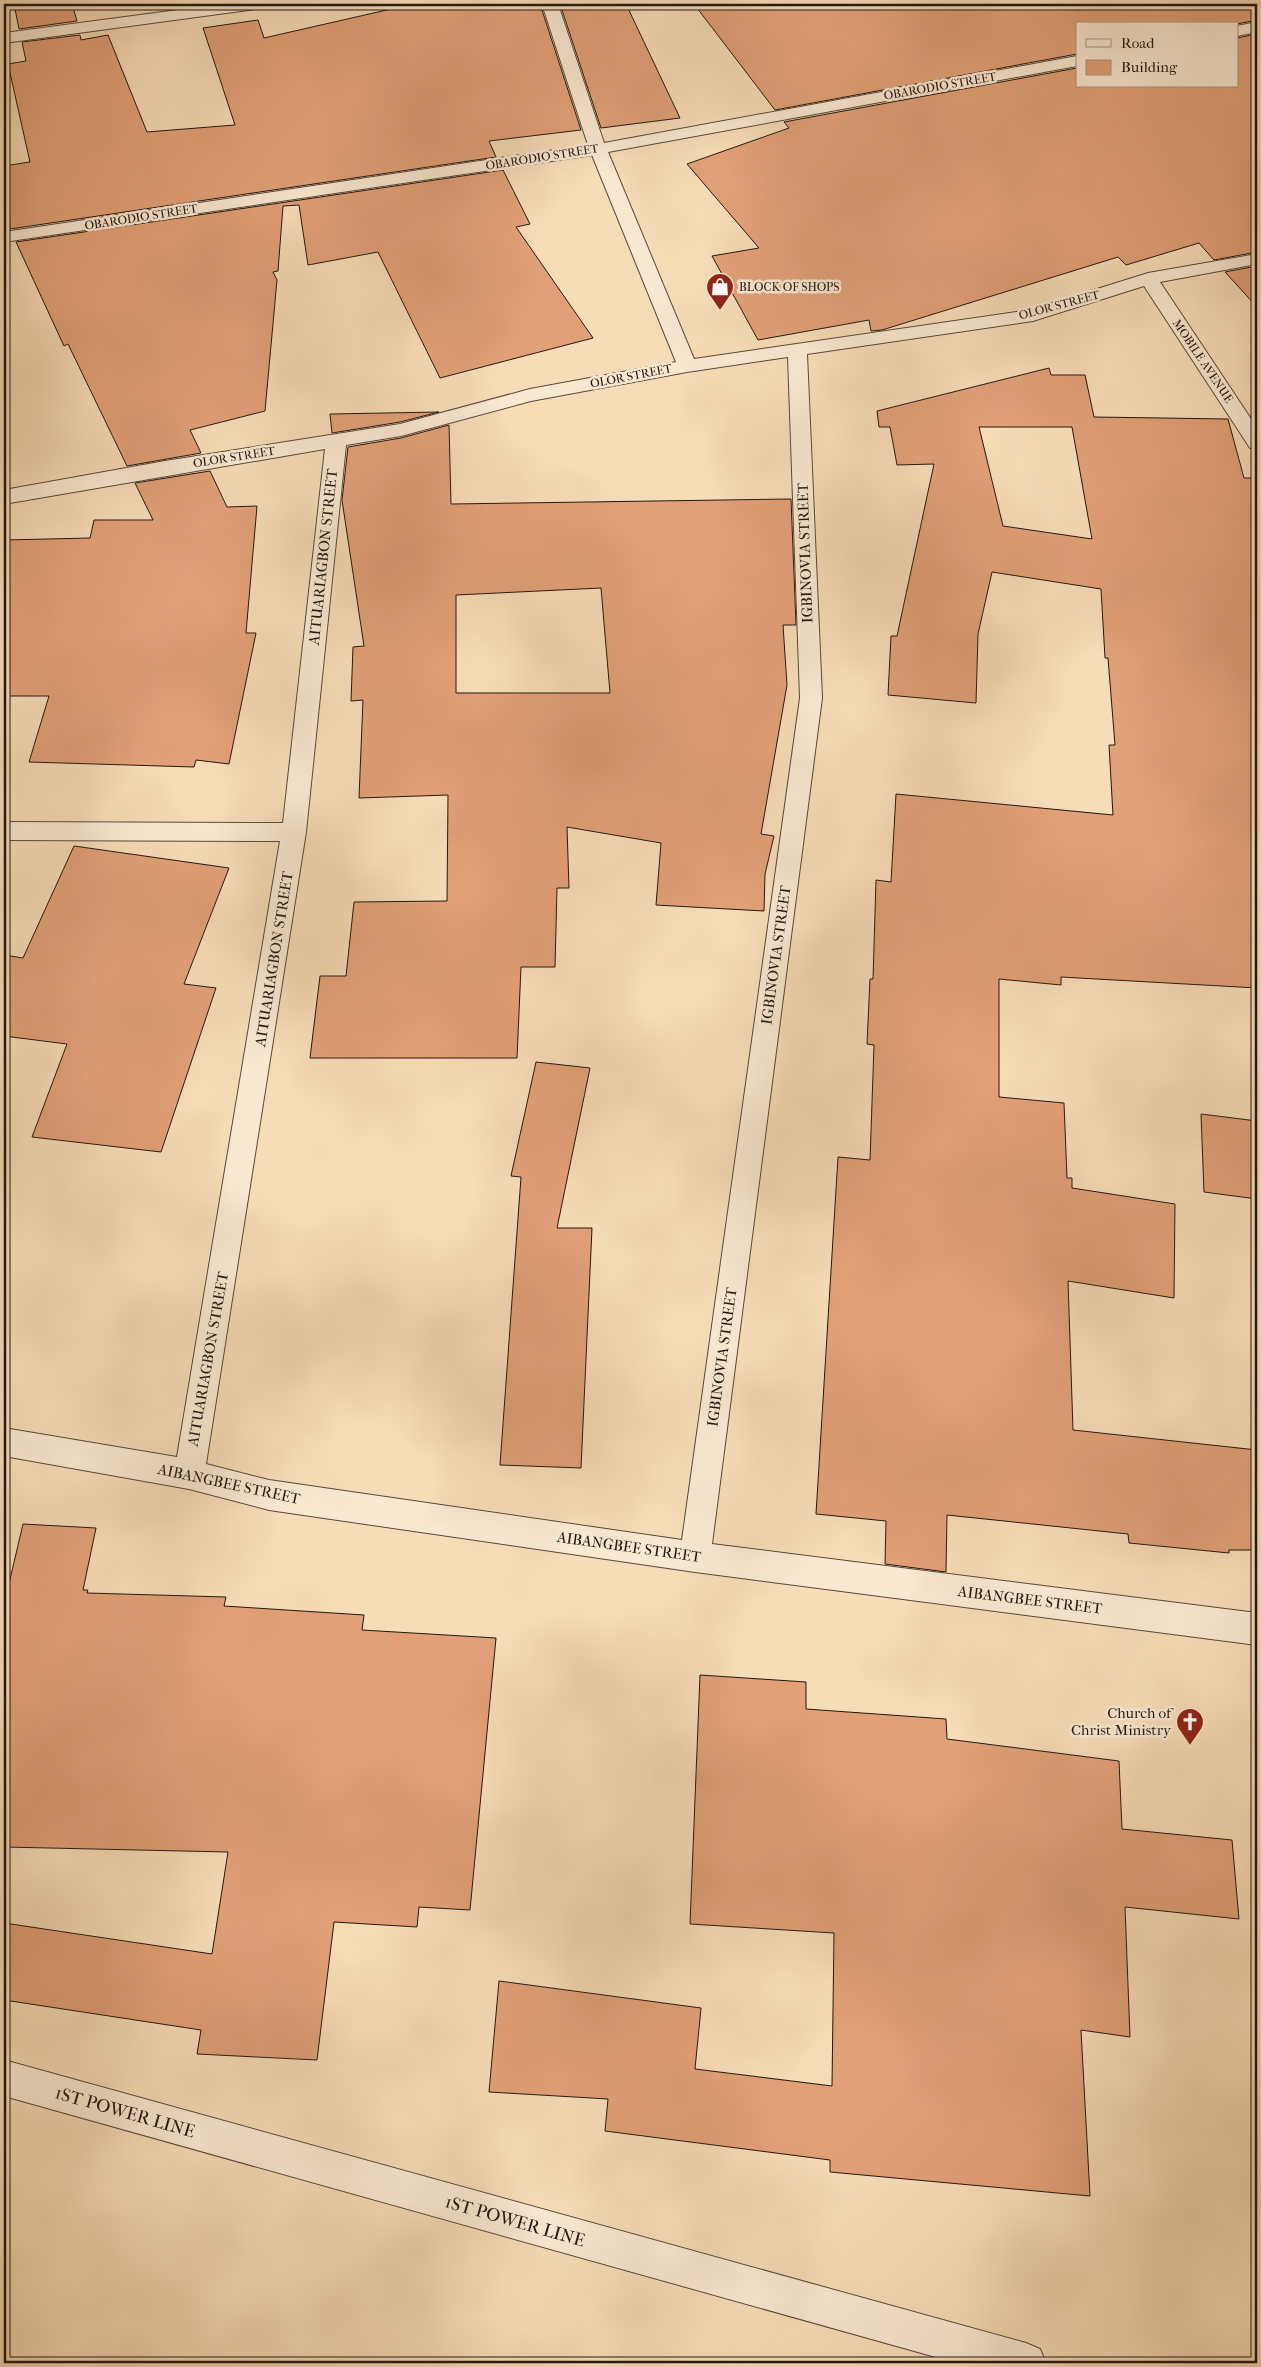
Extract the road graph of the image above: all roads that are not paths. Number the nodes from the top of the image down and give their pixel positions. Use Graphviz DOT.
graph roads {
  1 [pos="256,4"];
  2 [pos="550,4"];
  3 [pos="1257,28"];
  4 [pos="1238,31"];
  5 [pos="4,38"];
  6 [pos="1076,60"];
  7 [pos="598,148"];
  8 [pos="4,238"];
  9 [pos="1257,259"];
  10 [pos="1148,279"];
  11 [pos="797,351"];
  12 [pos="687,366"];
  13 [pos="336,441"];
  14 [pos="1257,443"];
  15 [pos="4,497"];
  16 [pos="4,831"];
  17 [pos="294,832"];
  18 [pos="4,1442"];
  19 [pos="189,1474"];
  20 [pos="695,1557"];
  21 [pos="1257,1629"];
  22 [pos="4,2078"];
  23 [pos="1026,2363"];
  1 -- 5 [label="street"];
  2 -- 7 [label="street"];
  3 -- 4 [label="street"];
  6 -- 7 [label="street, OBARODIO STREET"];
  7 -- 8 [label="street, OBARODIO STREET"];
  7 -- 12 [label="street"];
  9 -- 10 [label="street, OLOR STREET"];
  10 -- 11 [label="street, OLOR STREET"];
  10 -- 14 [label="street, MOBILE AVENUE"];
  11 -- 12 [label="street, OLOR STREET"];
  11 -- 20 [label="street, IGBINOVIA STREET"];
  12 -- 13 [label="street, OLOR STREET"];
  13 -- 15 [label="street, OLOR STREET"];
  13 -- 17 [label="street, AITUARIAGBON STREET"];
  16 -- 17 [label="street"];
  17 -- 19 [label="street, AITUARIAGBON STREET"];
  18 -- 19 [label="street, AIBANGBEE STREET"];
  19 -- 20 [label="street, AIBANGBEE STREET"];
  20 -- 21 [label="street, AIBANGBEE STREET"];
  22 -- 23 [label="street, 1ST POWER LINE"];
}
